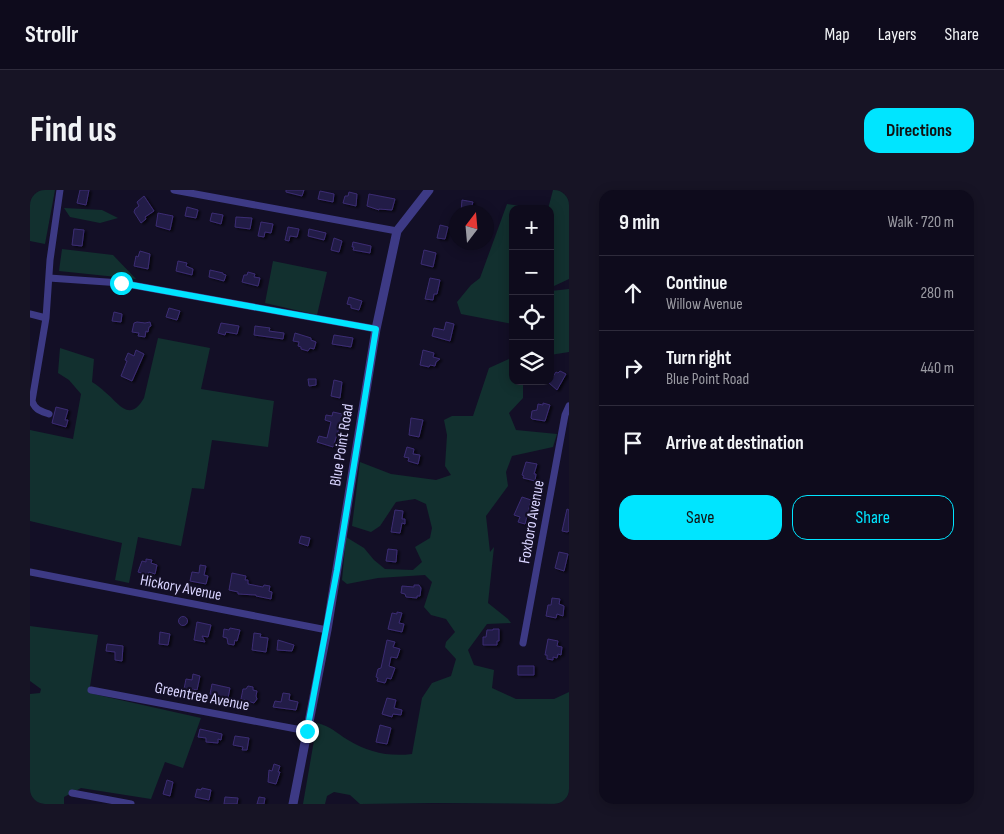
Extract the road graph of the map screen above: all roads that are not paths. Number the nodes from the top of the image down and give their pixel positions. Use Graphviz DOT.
graph roads {
  1 [pos="60,190"];
  2 [pos="174,190"];
  3 [pos="429,190"];
  4 [pos="398,231"];
  5 [pos="49,278"];
  6 [pos="30,314"];
  7 [pos="46,318"];
  8 [pos="376,329"];
  9 [pos="569,406"];
  10 [pos="50,414"];
  11 [pos="30,572"];
  12 [pos="327,630"];
  13 [pos="523,643"];
  14 [pos="91,690"];
  15 [pos="307,731"];
  16 [pos="72,793"];
  17 [pos="131,804"];
  18 [pos="293,804"];
  1 -- 5 [label="street"];
  2 -- 4 [label="street"];
  3 -- 4 [label="street, Blue Point Road"];
  4 -- 8 [label="street, Blue Point Road"];
  5 -- 7 [label="street"];
  5 -- 8 [label="street"];
  6 -- 7 [label="street"];
  7 -- 10 [label="street"];
  8 -- 12 [label="street, Blue Point Road"];
  9 -- 13 [label="street, Foxboro Avenue"];
  11 -- 12 [label="street, Hickory Avenue"];
  12 -- 15 [label="street, Blue Point Road"];
  14 -- 15 [label="street, Greentree Avenue"];
  15 -- 18 [label="street, Blue Point Road"];
  16 -- 17 [label="street"];
}
